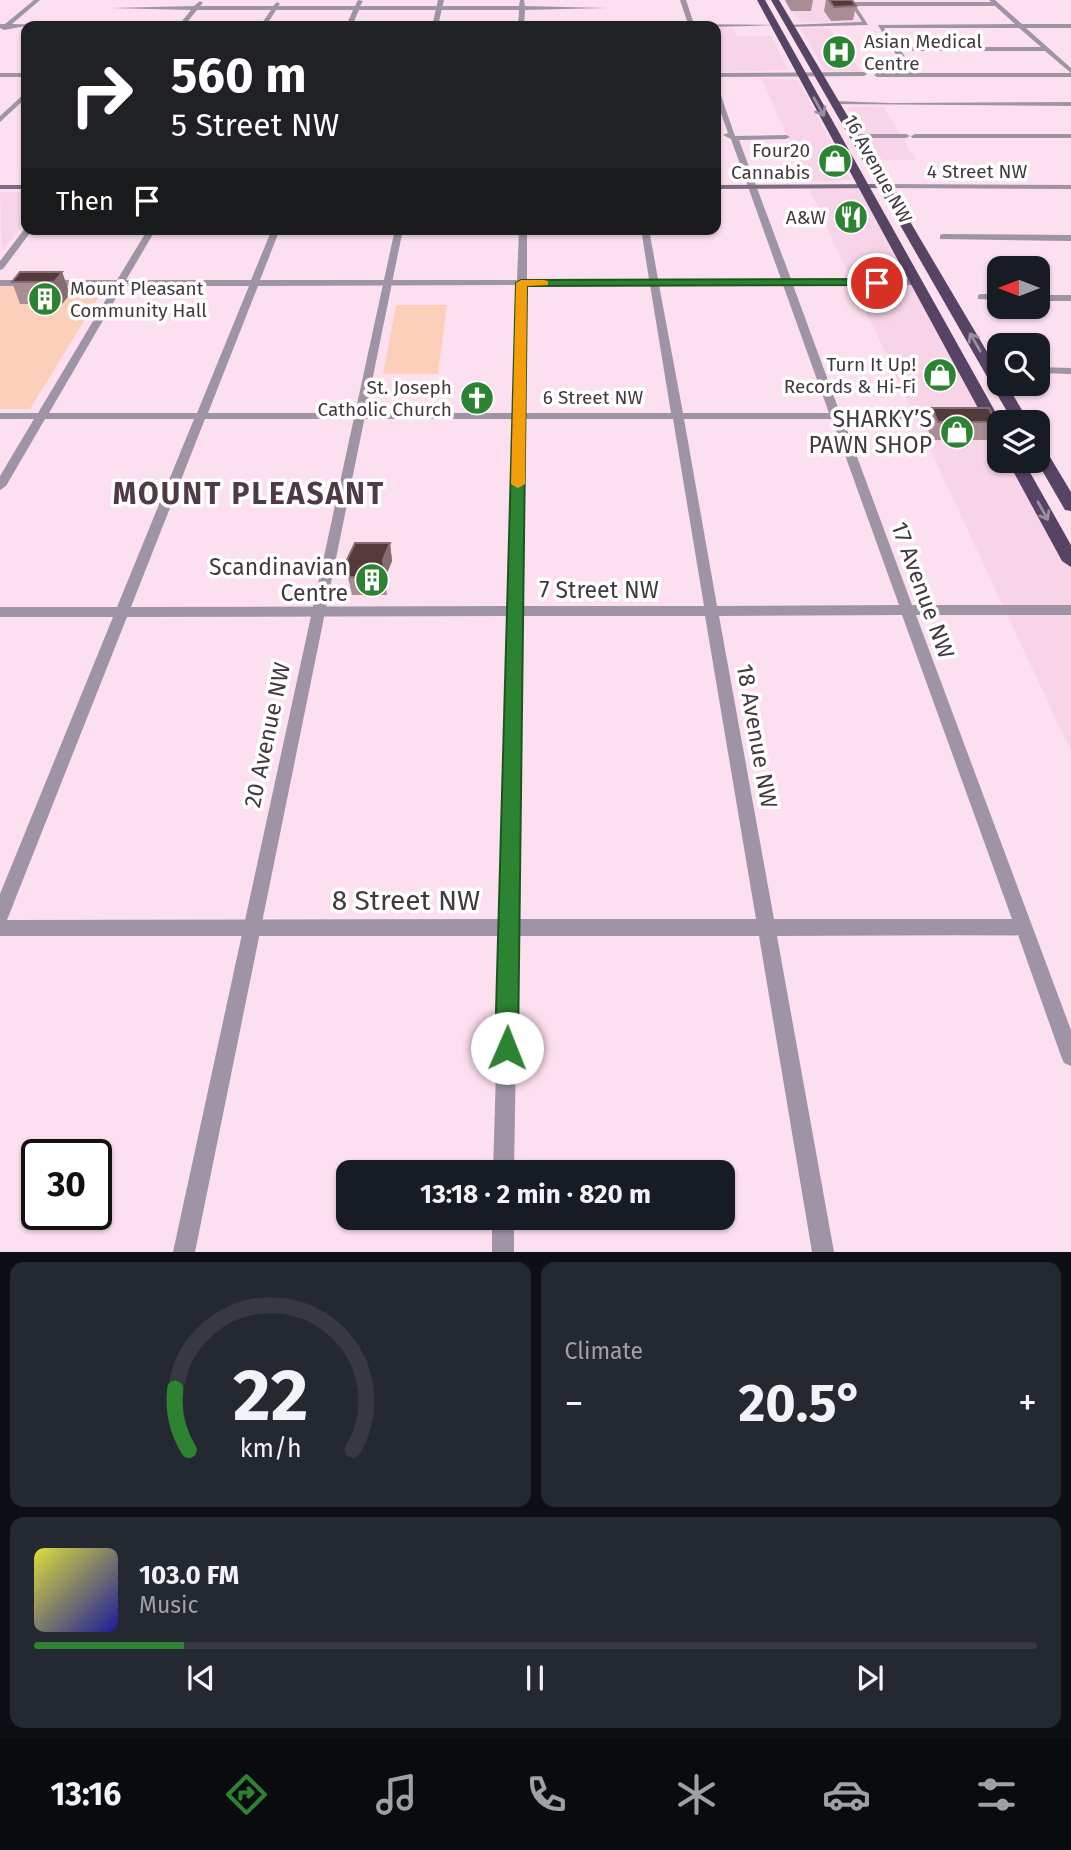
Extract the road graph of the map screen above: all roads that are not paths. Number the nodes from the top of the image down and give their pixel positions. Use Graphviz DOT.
graph roads {
  1 [pos="37,0"];
  2 [pos="121,0"];
  3 [pos="202,0"];
  4 [pos="279,0"];
  5 [pos="360,0"];
  6 [pos="441,0"];
  7 [pos="522,0"];
  8 [pos="602,0"];
  9 [pos="683,0"];
  10 [pos="761,0"];
  11 [pos="775,0"];
  12 [pos="851,2"];
  13 [pos="908,2"];
  14 [pos="994,2"];
  15 [pos="196,8"];
  16 [pos="275,8"];
  17 [pos="357,8"];
  18 [pos="439,8"];
  19 [pos="521,8"];
  20 [pos="604,8"];
  21 [pos="185,21"];
  22 [pos="267,21"];
  23 [pos="351,21"];
  24 [pos="436,21"];
  25 [pos="521,21"];
  26 [pos="606,21"];
  27 [pos="690,21"];
  28 [pos="790,25"];
  29 [pos="721,26"];
  30 [pos="775,26"];
  31 [pos="929,26"];
  32 [pos="1020,26"];
  33 [pos="1071,26"];
  34 [pos="2,27"];
  35 [pos="21,27"];
  36 [pos="895,49"];
  37 [pos="1047,49"];
  38 [pos="1071,73"];
  39 [pos="864,74"];
  40 [pos="0,75"];
  41 [pos="21,75"];
  42 [pos="721,75"];
  43 [pos="802,75"];
  44 [pos="819,75"];
  45 [pos="877,75"];
  46 [pos="915,75"];
  47 [pos="21,99"];
  48 [pos="834,103"];
  49 [pos="721,104"];
  50 [pos="1071,104"];
  51 [pos="0,120"];
  52 [pos="721,136"];
  53 [pos="733,136"];
  54 [pos="786,136"];
  55 [pos="855,136"];
  56 [pos="906,136"];
  57 [pos="915,136"];
  58 [pos="1071,136"];
  59 [pos="864,186"];
  60 [pos="885,186"];
  61 [pos="0,187"];
  62 [pos="21,187"];
  63 [pos="721,187"];
  64 [pos="752,187"];
  65 [pos="1070,188"];
  66 [pos="24,235"];
  67 [pos="148,235"];
  68 [pos="274,235"];
  69 [pos="397,235"];
  70 [pos="523,235"];
  71 [pos="646,235"];
  72 [pos="943,237"];
  73 [pos="1071,238"];
  74 [pos="0,267"];
  75 [pos="916,282"];
  76 [pos="0,283"];
  77 [pos="120,283"];
  78 [pos="254,283"];
  79 [pos="387,283"];
  80 [pos="521,283"];
  81 [pos="654,283"];
  82 [pos="788,283"];
  83 [pos="981,297"];
  84 [pos="987,297"];
  85 [pos="1050,298"];
  86 [pos="1071,298"];
  87 [pos="1050,370"];
  88 [pos="1071,371"];
  89 [pos="1015,410"];
  90 [pos="987,411"];
  91 [pos="360,415"];
  92 [pos="520,415"];
  93 [pos="677,415"];
  94 [pos="0,416"];
  95 [pos="42,416"];
  96 [pos="200,416"];
  97 [pos="836,416"];
  98 [pos="987,416"];
  99 [pos="1050,470"];
  100 [pos="1022,473"];
  101 [pos="0,486"];
  102 [pos="1071,506"];
  103 [pos="1071,561"];
  104 [pos="1071,610"];
  105 [pos="122,611"];
  106 [pos="515,611"];
  107 [pos="712,611"];
  108 [pos="908,611"];
  109 [pos="0,612"];
  110 [pos="318,612"];
  111 [pos="0,916"];
  112 [pos="1023,927"];
  113 [pos="0,928"];
  114 [pos="252,928"];
  115 [pos="767,928"];
  116 [pos="509,929"];
  117 [pos="1071,1056"];
  118 [pos="504,1160"];
  119 [pos="503,1230"];
  120 [pos="184,1251"];
  121 [pos="503,1251"];
  122 [pos="823,1251"];
  1 -- 34 [label="street"];
  2 -- 15 [label="street"];
  3 -- 15 [label="street"];
  4 -- 16 [label="street"];
  5 -- 17 [label="street"];
  6 -- 18 [label="street"];
  7 -- 19 [label="street"];
  8 -- 20 [label="street"];
  9 -- 27 [label="street"];
  10 -- 30 [label="highway, 16 Avenue NW"];
  11 -- 28 [label="highway, 16 Avenue NW"];
  12 -- 13 [label="street"];
  12 -- 28 [label="street"];
  13 -- 14 [label="street"];
  13 -- 31 [label="street"];
  14 -- 32 [label="street"];
  15 -- 16 [label="street"];
  15 -- 21 [label="street"];
  16 -- 17 [label="street"];
  16 -- 22 [label="street"];
  17 -- 18 [label="street"];
  17 -- 23 [label="street"];
  18 -- 19 [label="street"];
  18 -- 24 [label="street"];
  19 -- 20 [label="street"];
  19 -- 25 [label="street"];
  20 -- 26 [label="street"];
  28 -- 44 [label="highway, 16 Avenue NW"];
  29 -- 30 [label="street"];
  30 -- 43 [label="highway, 16 Avenue NW"];
  31 -- 32 [label="street"];
  31 -- 36 [label="street"];
  32 -- 33 [label="street"];
  32 -- 37 [label="street"];
  34 -- 35 [label="street"];
  36 -- 37 [label="street"];
  36 -- 46 [label="street"];
  37 -- 38 [label="street"];
  38 -- 46 [label="street"];
  39 -- 44 [label="street"];
  40 -- 41 [label="street"];
  42 -- 43 [label="street"];
  43 -- 44 [label="street"];
  43 -- 59 [label="highway, 16 Avenue NW, one-way"];
  44 -- 48 [label="highway, 16 Avenue NW"];
  45 -- 46 [label="street"];
  47 -- 51 [label="street"];
  48 -- 50 [label="street"];
  48 -- 55 [label="highway, 16 Avenue NW"];
  49 -- 53 [label="street, 17 Avenue NW"];
  52 -- 53 [label="street"];
  53 -- 54 [label="street"];
  53 -- 64 [label="street, 17 Avenue NW"];
  55 -- 56 [label="street"];
  55 -- 60 [label="highway, 16 Avenue NW"];
  57 -- 58 [label="street"];
  59 -- 60 [label="main road, 4 Street NW"];
  59 -- 64 [label="main road, 4 Street NW"];
  59 -- 75 [label="highway, 16 Avenue NW"];
  60 -- 65 [label="street, 4 Street NW"];
  89 -- 60 [label="highway, 16 Avenue NW, one-way"];
  61 -- 62 [label="main road"];
  63 -- 64 [label="main road, 4 Street NW"];
  64 -- 82 [label="street, 17 Avenue NW"];
  66 -- 74 [label="street"];
  67 -- 77 [label="street"];
  68 -- 78 [label="street"];
  69 -- 79 [label="street, 20 Avenue NW"];
  70 -- 80 [label="street"];
  71 -- 81 [label="street, 18 Avenue NW"];
  72 -- 73 [label="street"];
  75 -- 82 [label="street"];
  75 -- 90 [label="highway, 16 Avenue NW"];
  76 -- 77 [label="street"];
  77 -- 78 [label="street"];
  77 -- 95 [label="street"];
  78 -- 79 [label="street"];
  78 -- 96 [label="street"];
  79 -- 80 [label="street"];
  79 -- 91 [label="street, 20 Avenue NW"];
  80 -- 81 [label="street"];
  80 -- 92 [label="street"];
  81 -- 82 [label="street"];
  81 -- 93 [label="street, 18 Avenue NW"];
  82 -- 97 [label="street, 17 Avenue NW"];
  83 -- 84 [label="street"];
  85 -- 86 [label="street"];
  87 -- 88 [label="street"];
  91 -- 92 [label="street, 6 Street NW"];
  91 -- 96 [label="street, 6 Street NW"];
  91 -- 110 [label="street, 20 Avenue NW"];
  92 -- 93 [label="street, 6 Street NW"];
  92 -- 106 [label="street"];
  93 -- 97 [label="street, 6 Street NW"];
  93 -- 107 [label="street, 18 Avenue NW"];
  94 -- 95 [label="street, 6 Street NW"];
  95 -- 96 [label="street, 6 Street NW"];
  95 -- 101 [label="street"];
  96 -- 105 [label="street"];
  97 -- 98 [label="street, 6 Street NW"];
  97 -- 108 [label="street, 17 Avenue NW"];
  99 -- 102 [label="highway"];
  100 -- 103 [label="highway, one-way"];
  104 -- 108 [label="street, 7 Street NW"];
  105 -- 109 [label="street, 7 Street NW"];
  105 -- 110 [label="street, 7 Street NW"];
  105 -- 111 [label="street"];
  106 -- 107 [label="street, 7 Street NW"];
  106 -- 110 [label="street, 7 Street NW"];
  106 -- 116 [label="street"];
  107 -- 108 [label="street, 7 Street NW"];
  107 -- 115 [label="street, 18 Avenue NW"];
  108 -- 112 [label="street, 17 Avenue NW"];
  110 -- 114 [label="street, 20 Avenue NW"];
  112 -- 115 [label="street, 8 Street NW"];
  112 -- 117 [label="street, 17 Avenue NW"];
  113 -- 114 [label="street, 8 Street NW"];
  114 -- 116 [label="street, 8 Street NW"];
  114 -- 120 [label="street, 20 Avenue NW"];
  115 -- 116 [label="street, 8 Street NW"];
  115 -- 122 [label="street, 18 Avenue NW"];
  116 -- 118 [label="street"];
  119 -- 121 [label="street"];
}
